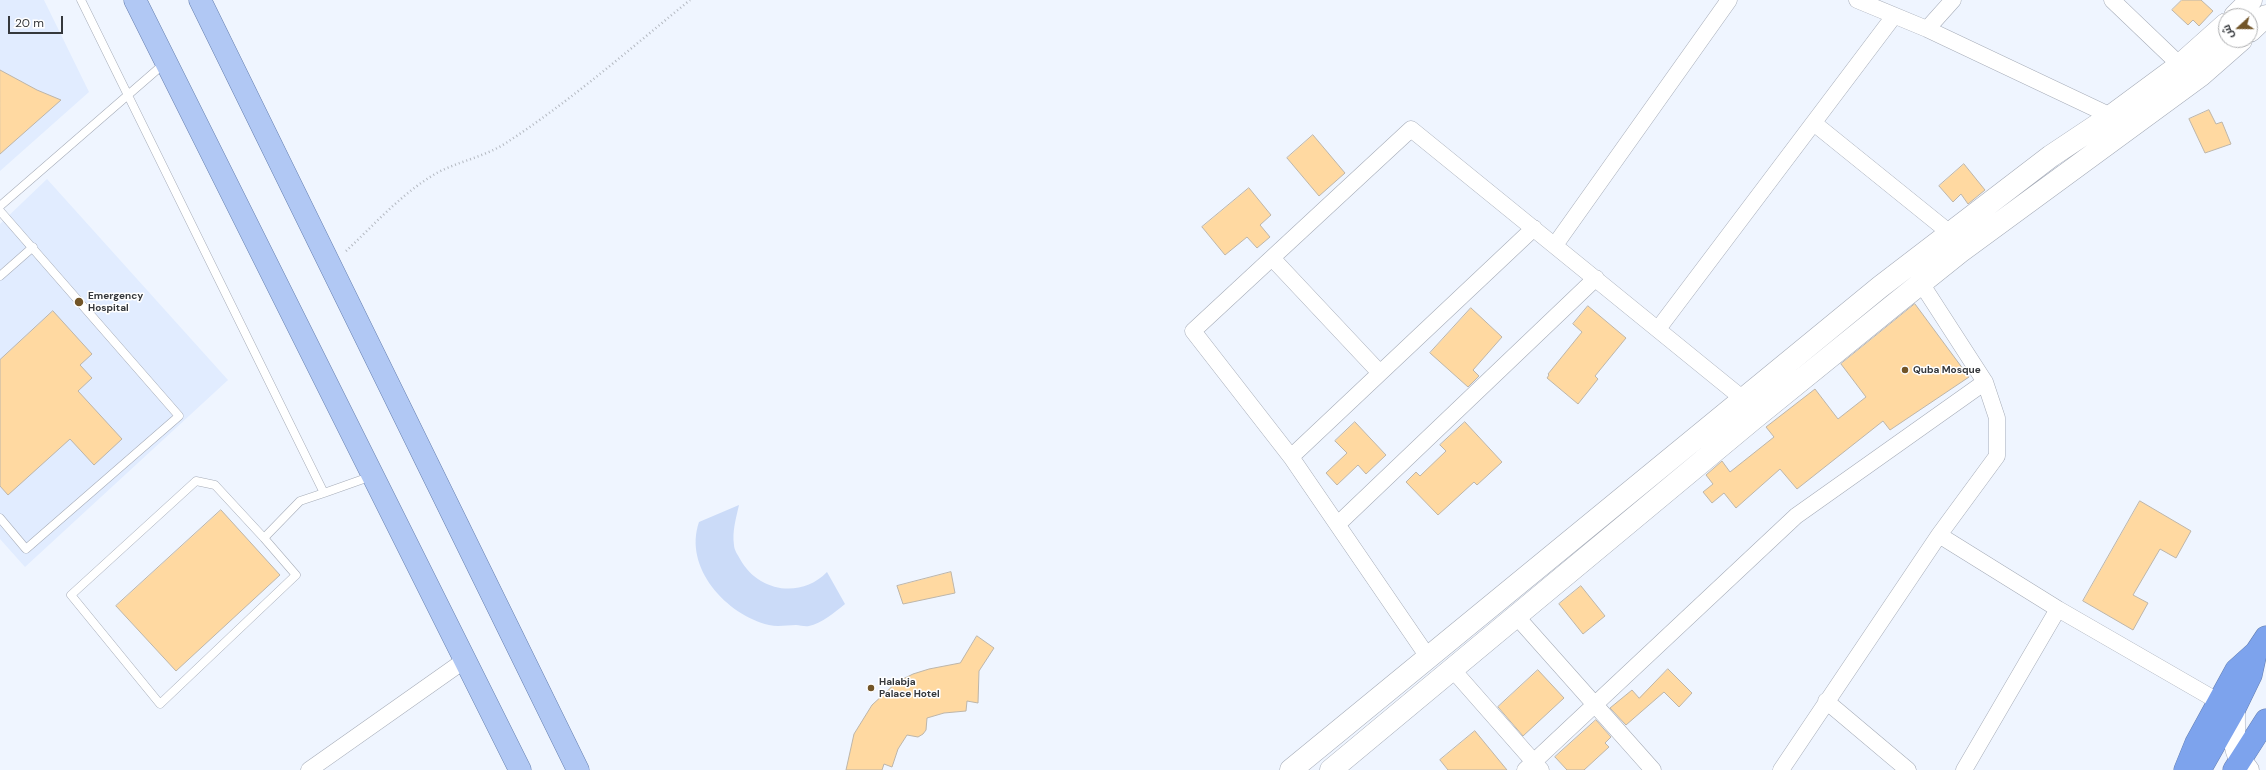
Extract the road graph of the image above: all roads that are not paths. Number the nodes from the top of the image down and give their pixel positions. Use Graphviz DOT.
graph roads {
  1 [pos="81,0"];
  2 [pos="136,0"];
  3 [pos="200,0"];
  4 [pos="1729,0"];
  5 [pos="1857,0"];
  6 [pos="1953,0"];
  7 [pos="2112,0"];
  8 [pos="2251,0"];
  9 [pos="2243,8"];
  10 [pos="1894,16"];
  11 [pos="2266,16"];
  12 [pos="2258,24"];
  13 [pos="1927,29"];
  14 [pos="2218,31"];
  15 [pos="2232,48"];
  16 [pos="166,62"];
  17 [pos="2180,65"];
  18 [pos="128,94"];
  19 [pos="2111,116"];
  20 [pos="1815,124"];
  21 [pos="2051,156"];
  22 [pos="2066,174"];
  23 [pos="0,206"];
  24 [pos="0,211"];
  25 [pos="1534,228"];
  26 [pos="1950,233"];
  27 [pos="1555,245"];
  28 [pos="33,247"];
  29 [pos="1272,258"];
  30 [pos="0,276"];
  31 [pos="1596,278"];
  32 [pos="1922,283"];
  33 [pos="1658,329"];
  34 [pos="1380,373"];
  35 [pos="1985,382"];
  36 [pos="1742,398"];
  37 [pos="1291,457"];
  38 [pos="373,475"];
  39 [pos="324,493"];
  40 [pos="0,518"];
  41 [pos="1338,524"];
  42 [pos="1579,534"];
  43 [pos="1939,535"];
  44 [pos="264,538"];
  45 [pos="1595,553"];
  46 [pos="2058,610"];
  47 [pos="1517,617"];
  48 [pos="2261,649"];
  49 [pos="1428,657"];
  50 [pos="465,660"];
  51 [pos="1453,670"];
  52 [pos="1826,702"];
  53 [pos="1595,705"];
  54 [pos="2227,706"];
  55 [pos="2264,726"];
  56 [pos="1533,767"];
  57 [pos="2240,767"];
  58 [pos="309,770"];
  59 [pos="520,770"];
  60 [pos="578,770"];
  61 [pos="1291,770"];
  62 [pos="1332,770"];
  63 [pos="1653,770"];
  64 [pos="1781,770"];
  65 [pos="1908,770"];
  66 [pos="1964,770"];
  67 [pos="2185,770"];
  68 [pos="2200,770"];
  1 -- 18 [label="lane"];
  2 -- 16 [label="main road"];
  3 -- 60 [label="main road"];
  4 -- 27 [label="street"];
  5 -- 10 [label="street"];
  6 -- 13 [label="street"];
  7 -- 17 [label="street"];
  8 -- 9 [label="street"];
  10 -- 13 [label="street"];
  10 -- 20 [label="street"];
  11 -- 12 [label="street"];
  13 -- 19 [label="street"];
  14 -- 17 [label="street"];
  15 -- 22 [label="street"];
  16 -- 18 [label="lane"];
  16 -- 38 [label="main road"];
  17 -- 19 [label="street"];
  18 -- 23 [label="lane"];
  18 -- 39 [label="lane"];
  19 -- 21 [label="street"];
  20 -- 26 [label="street"];
  20 -- 33 [label="street"];
  21 -- 22 [label="street"];
  21 -- 26 [label="street"];
  22 -- 32 [label="street"];
  24 -- 28 [label="lane"];
  25 -- 27 [label="street"];
  25 -- 29 [label="street"];
  25 -- 34 [label="street"];
  26 -- 36 [label="street"];
  27 -- 31 [label="street"];
  28 -- 30 [label="lane"];
  28 -- 40 [label="lane"];
  29 -- 34 [label="street"];
  29 -- 37 [label="street"];
  31 -- 33 [label="street"];
  31 -- 41 [label="street"];
  32 -- 35 [label="street"];
  32 -- 45 [label="street"];
  33 -- 36 [label="street"];
  34 -- 37 [label="street"];
  35 -- 43 [label="street"];
  35 -- 53 [label="street"];
  36 -- 42 [label="street"];
  37 -- 41 [label="street"];
  38 -- 39 [label="lane"];
  38 -- 50 [label="main road"];
  39 -- 44 [label="lane"];
  41 -- 49 [label="street"];
  42 -- 45 [label="street"];
  42 -- 49 [label="street"];
  43 -- 46 [label="street"];
  43 -- 52 [label="street"];
  44 -- 44 [label="lane"];
  45 -- 47 [label="street"];
  46 -- 54 [label="street"];
  46 -- 66 [label="street"];
  47 -- 51 [label="street"];
  47 -- 53 [label="street"];
  48 -- 54 [label="highway"];
  49 -- 61 [label="street"];
  50 -- 58 [label="street"];
  50 -- 59 [label="main road"];
  51 -- 56 [label="street"];
  51 -- 62 [label="street"];
  52 -- 64 [label="street"];
  52 -- 65 [label="street"];
  53 -- 56 [label="street"];
  53 -- 63 [label="street"];
  54 -- 55 [label="street"];
  54 -- 57 [label="street"];
  54 -- 67 [label="highway"];
  54 -- 68 [label="highway"];
  55 -- 57 [label="highway"];
}
